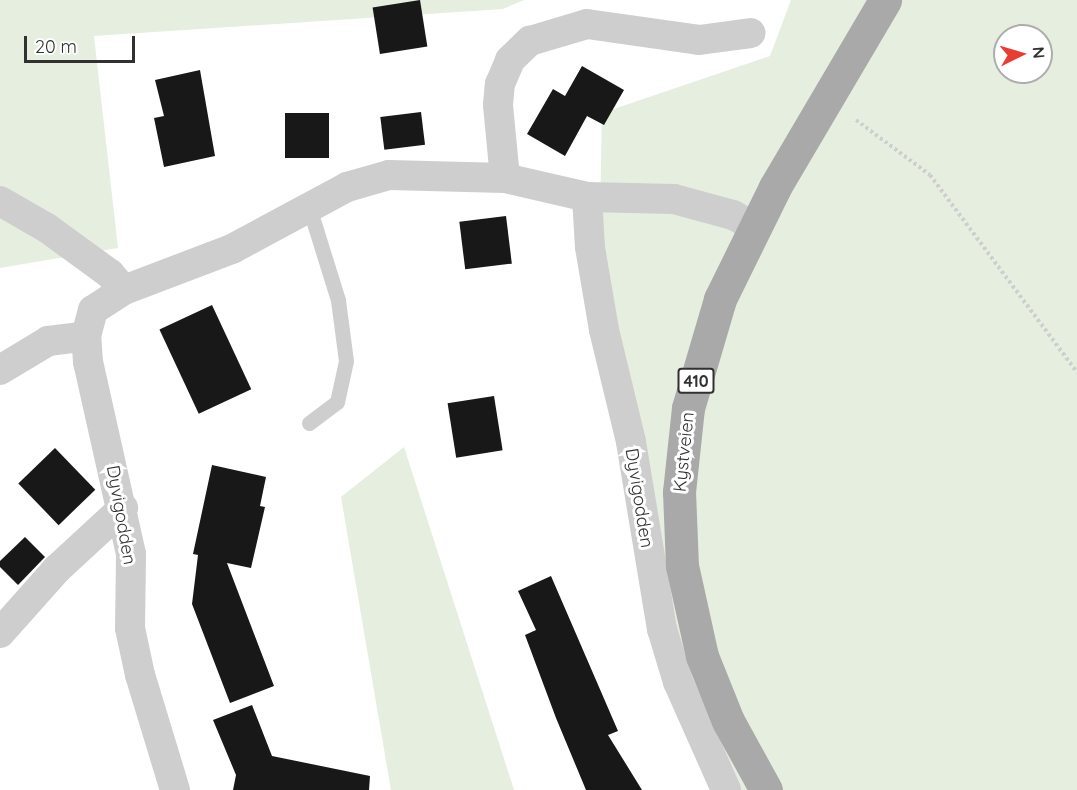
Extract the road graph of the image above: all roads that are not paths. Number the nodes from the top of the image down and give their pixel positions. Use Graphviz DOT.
graph roads {
  1 [pos="885,0"];
  2 [pos="751,33"];
  3 [pos="506,178"];
  4 [pos="587,197"];
  5 [pos="0,201"];
  6 [pos="310,210"];
  7 [pos="756,228"];
  8 [pos="124,290"];
  9 [pos="86,336"];
  10 [pos="0,370"];
  11 [pos="309,423"];
  12 [pos="123,508"];
  13 [pos="0,633"];
  14 [pos="175,790"];
  15 [pos="726,790"];
  16 [pos="766,790"];
  1 -- 7 [label="main road, Kystveien / 410"];
  2 -- 3 [label="street"];
  3 -- 4 [label="street, Dyvigodden"];
  3 -- 6 [label="street, Dyvigodden"];
  4 -- 7 [label="street, Dyvigodden"];
  4 -- 15 [label="street, Dyvigodden"];
  5 -- 8 [label="street"];
  6 -- 8 [label="street, Dyvigodden"];
  6 -- 11 [label="lane"];
  7 -- 16 [label="main road, Kystveien / 410"];
  8 -- 9 [label="street, Dyvigodden"];
  9 -- 10 [label="street"];
  9 -- 12 [label="street, Dyvigodden"];
  12 -- 13 [label="street"];
  12 -- 14 [label="street, Dyvigodden"];
}
